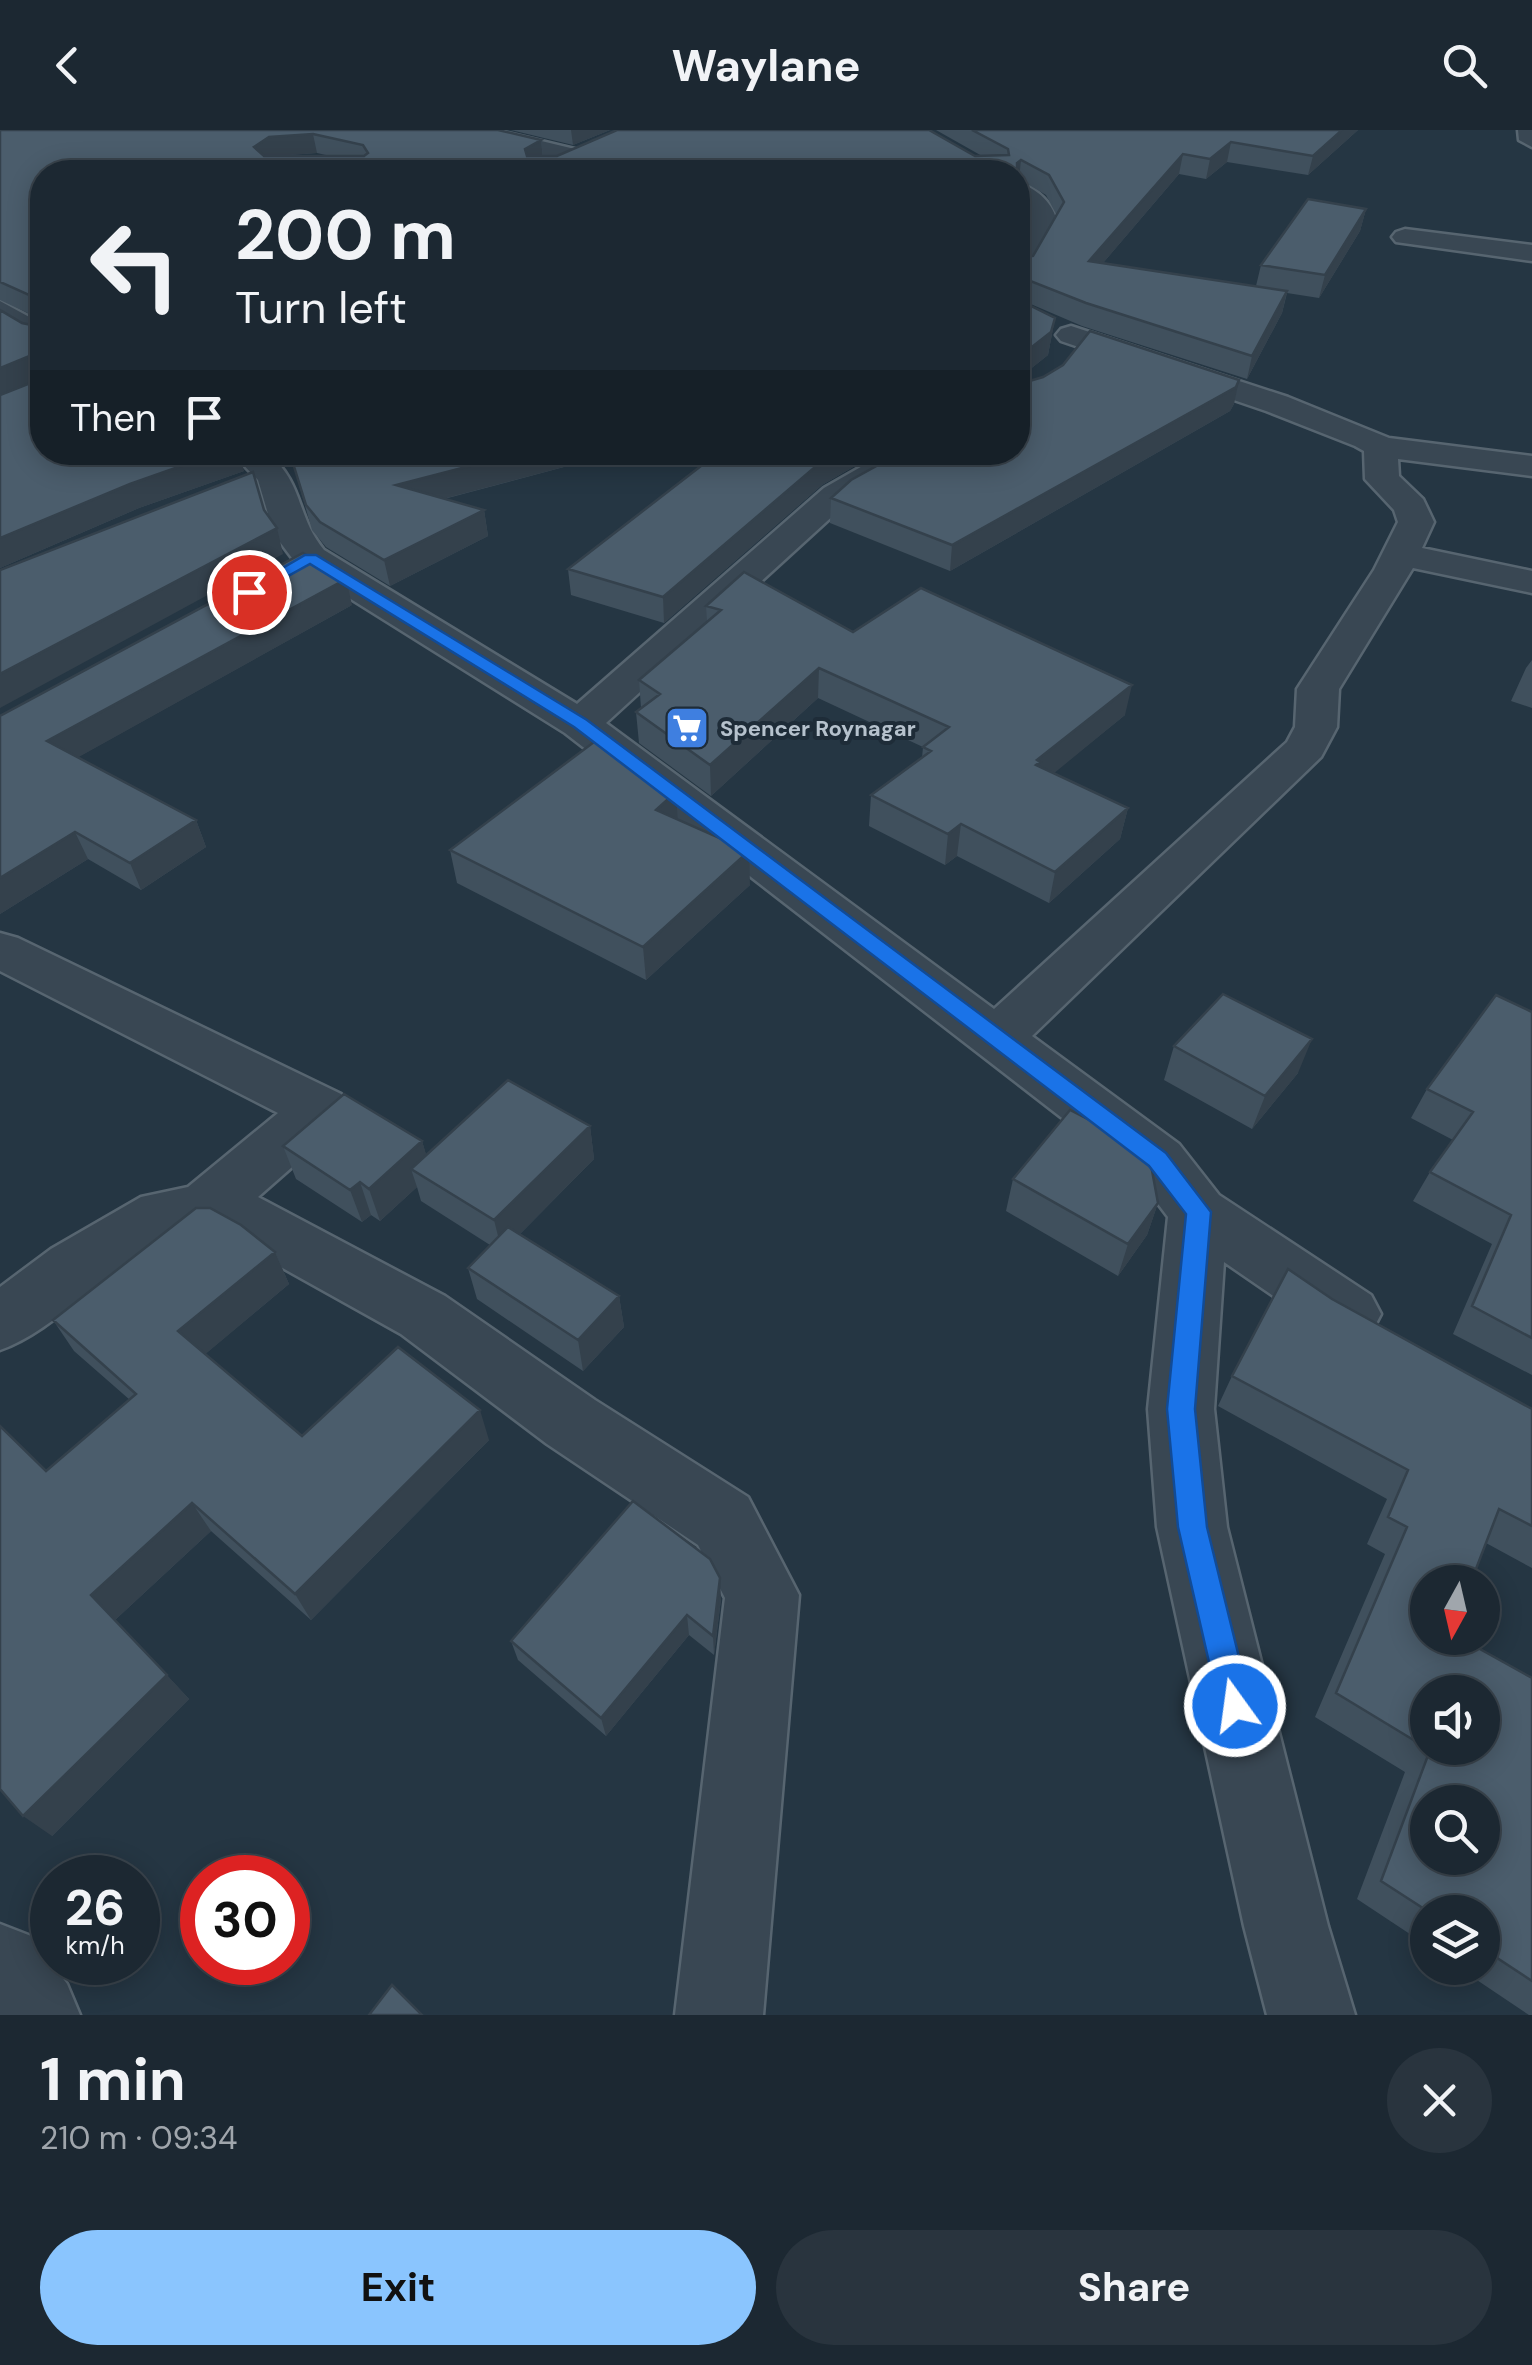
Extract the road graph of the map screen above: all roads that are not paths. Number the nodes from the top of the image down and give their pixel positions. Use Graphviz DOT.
graph roads {
  1 [pos="467,130"];
  2 [pos="1529,130"];
  3 [pos="1532,140"];
  4 [pos="566,160"];
  5 [pos="1030,204"];
  6 [pos="1405,237"];
  7 [pos="1030,248"];
  8 [pos="1532,253"];
  9 [pos="0,309"];
  10 [pos="30,329"];
  11 [pos="1055,369"];
  12 [pos="1380,447"];
  13 [pos="888,465"];
  14 [pos="1532,466"];
  15 [pos="268,471"];
  16 [pos="1400,554"];
  17 [pos="1532,582"];
  18 [pos="580,724"];
  19 [pos="0,950"];
  20 [pos="996,1038"];
  21 [pos="204,1210"];
  22 [pos="1198,1212"];
  23 [pos="0,1323"];
  24 [pos="1392,1337"];
  25 [pos="0,1967"];
  26 [pos="36,2015"];
  27 [pos="719,2015"];
  28 [pos="1310,2015"];
  1 -- 4 [label="street"];
  2 -- 3 [label="street"];
  5 -- 7 [label="street"];
  6 -- 8 [label="street"];
  9 -- 10 [label="street"];
  11 -- 12 [label="street"];
  12 -- 14 [label="street"];
  12 -- 16 [label="street"];
  13 -- 18 [label="street"];
  15 -- 18 [label="street"];
  16 -- 17 [label="street"];
  16 -- 20 [label="street"];
  18 -- 20 [label="street"];
  19 -- 21 [label="street"];
  20 -- 22 [label="street"];
  21 -- 23 [label="street"];
  21 -- 27 [label="street"];
  22 -- 24 [label="street"];
  22 -- 28 [label="street"];
  25 -- 26 [label="street"];
}
